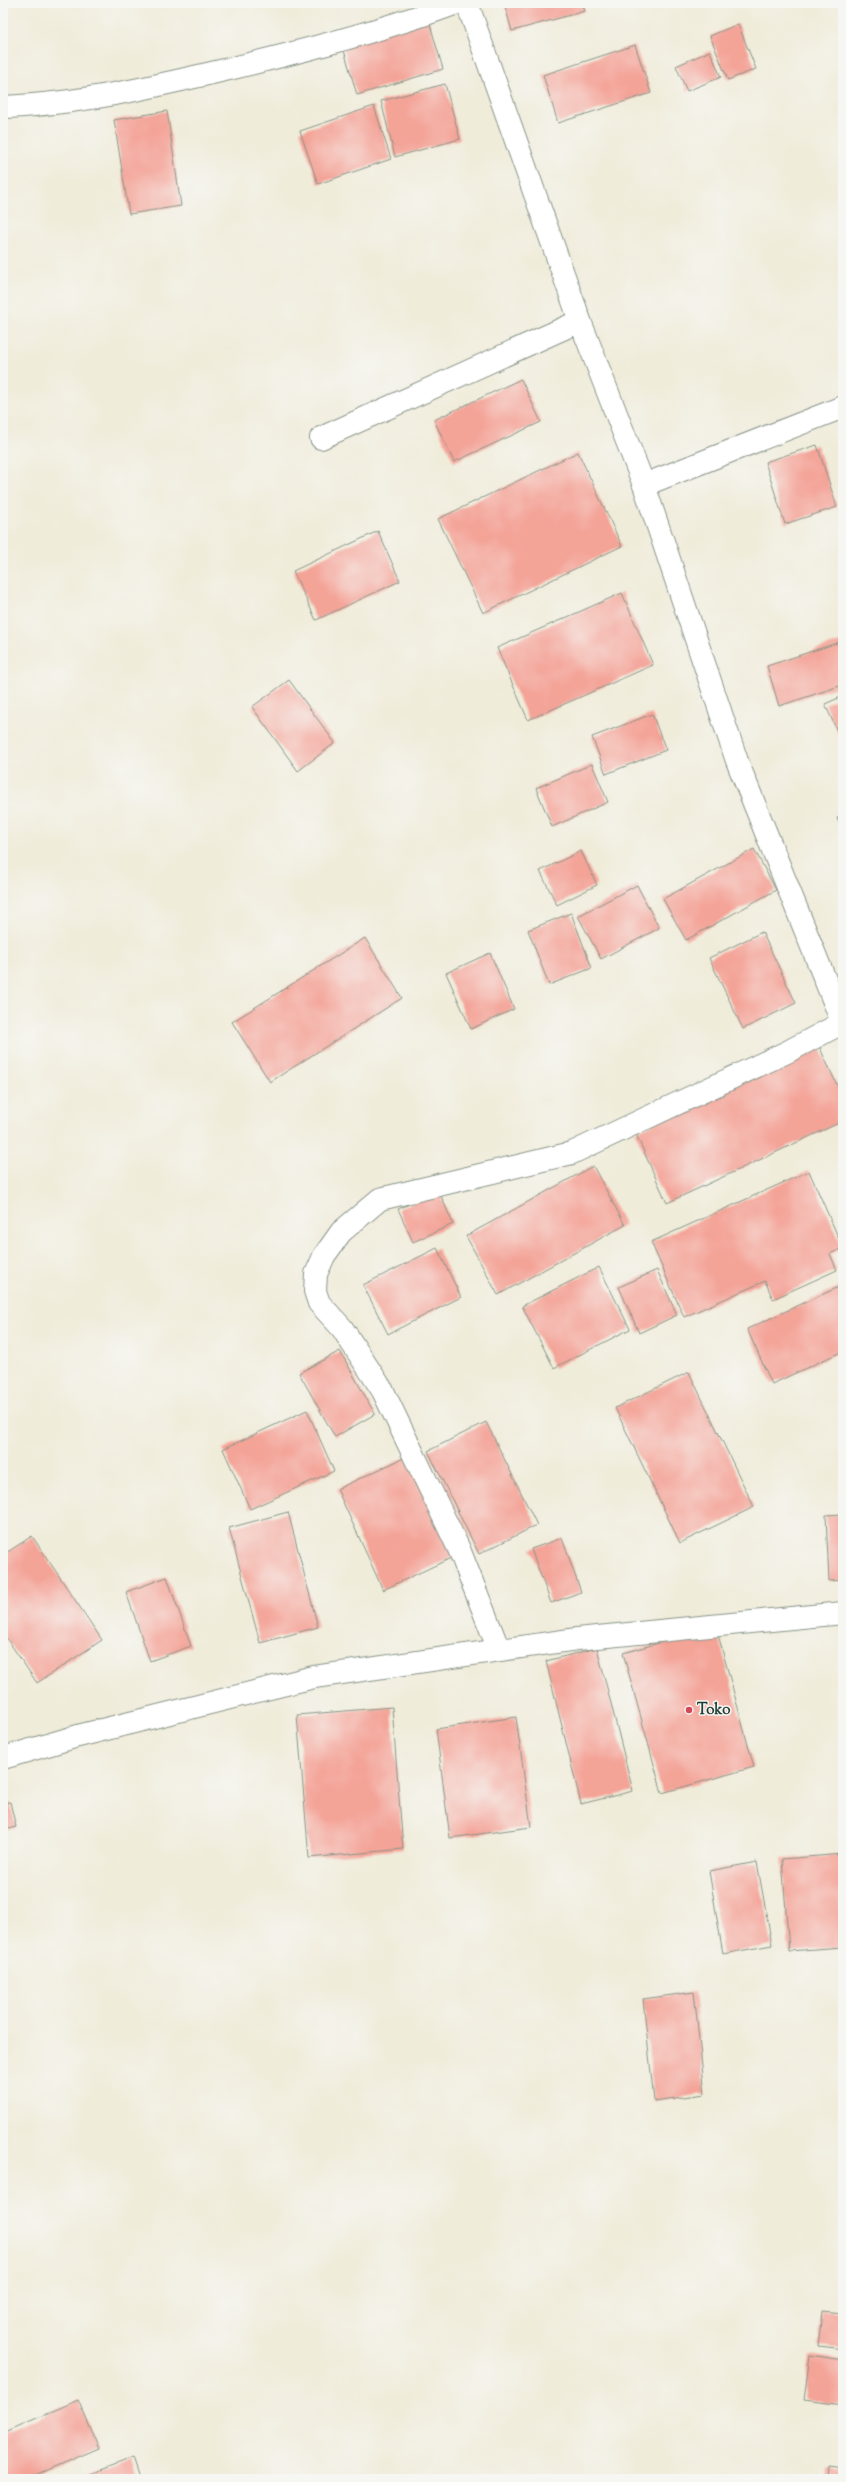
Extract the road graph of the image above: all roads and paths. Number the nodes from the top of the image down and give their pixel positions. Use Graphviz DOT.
graph roads {
  1 [pos="458,3"];
  2 [pos="467,3"];
  3 [pos="3,107"];
  4 [pos="580,321"];
  5 [pos="843,407"];
  6 [pos="321,438"];
  7 [pos="644,486"];
  8 [pos="843,1024"];
  9 [pos="843,1612"];
  10 [pos="499,1650"];
  11 [pos="3,1758"];
  1 -- 3 [label="street"];
  2 -- 4 [label="street"];
  4 -- 6 [label="street"];
  4 -- 7 [label="street"];
  5 -- 7 [label="street"];
  7 -- 8 [label="street"];
  8 -- 10 [label="street"];
  9 -- 10 [label="street"];
  10 -- 11 [label="street"];
}
